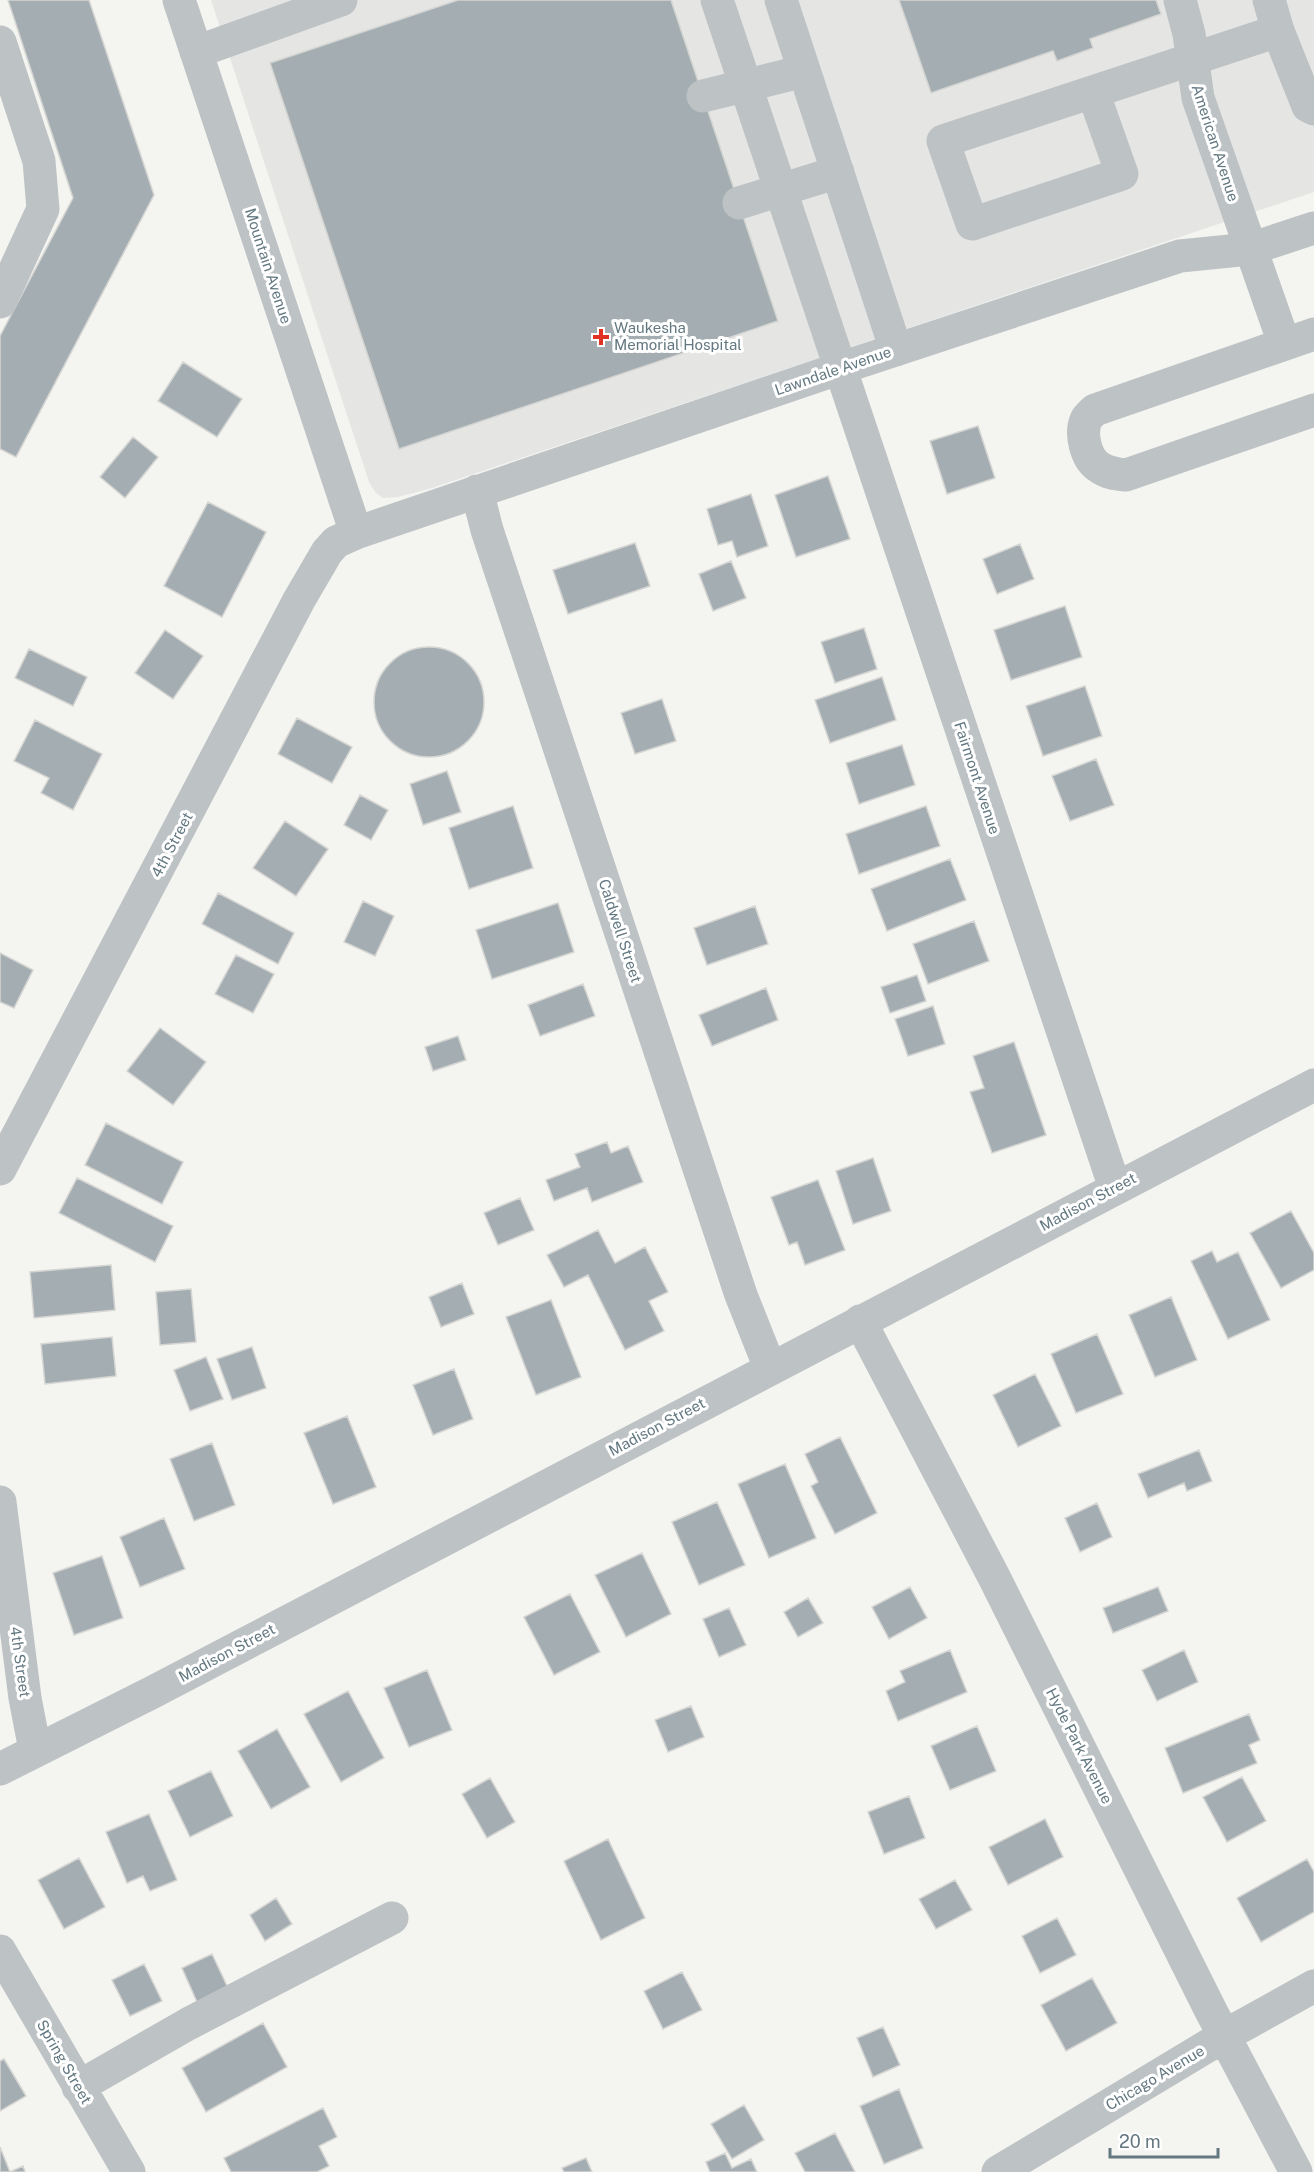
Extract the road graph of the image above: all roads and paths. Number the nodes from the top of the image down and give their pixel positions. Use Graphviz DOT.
graph roads {
  1 [pos="180,0"];
  2 [pos="341,0"];
  3 [pos="717,0"];
  4 [pos="782,0"];
  5 [pos="1180,0"];
  6 [pos="1269,0"];
  7 [pos="1278,31"];
  8 [pos="0,42"];
  9 [pos="196,52"];
  10 [pos="1191,60"];
  11 [pos="804,71"];
  12 [pos="746,85"];
  13 [pos="1093,92"];
  14 [pos="703,96"];
  15 [pos="1314,110"];
  16 [pos="838,172"];
  17 [pos="781,189"];
  18 [pos="739,202"];
  19 [pos="1314,228"];
  20 [pos="1250,249"];
  21 [pos="0,302"];
  22 [pos="1299,338"];
  23 [pos="896,350"];
  24 [pos="841,368"];
  25 [pos="1314,410"];
  26 [pos="477,491"];
  27 [pos="356,533"];
  28 [pos="1314,1084"];
  29 [pos="0,1169"];
  30 [pos="1115,1188"];
  31 [pos="860,1321"];
  32 [pos="770,1368"];
  33 [pos="0,1502"];
  34 [pos="35,1750"];
  35 [pos="0,1769"];
  36 [pos="392,1918"];
  37 [pos="0,1951"];
  38 [pos="1314,1986"];
  39 [pos="1224,2036"];
  40 [pos="78,2087"];
  41 [pos="129,2172"];
  42 [pos="998,2172"];
  43 [pos="1296,2172"];
  1 -- 9 [label="street, Mountain Avenue"];
  2 -- 9 [label="street"];
  3 -- 12 [label="street, Fairmont Avenue"];
  4 -- 11 [label="street"];
  5 -- 10 [label="street, American Avenue"];
  6 -- 7 [label="street"];
  7 -- 10 [label="street"];
  7 -- 15 [label="street"];
  8 -- 21 [label="street"];
  9 -- 27 [label="street, Mountain Avenue"];
  10 -- 13 [label="street"];
  10 -- 20 [label="street, American Avenue"];
  11 -- 12 [label="street"];
  11 -- 16 [label="street"];
  12 -- 14 [label="street"];
  12 -- 17 [label="street, Fairmont Avenue"];
  13 -- 13 [label="street"];
  16 -- 17 [label="street"];
  16 -- 23 [label="street"];
  17 -- 18 [label="street"];
  17 -- 24 [label="street, Fairmont Avenue"];
  19 -- 20 [label="street, Lawndale Avenue"];
  20 -- 22 [label="street, American Avenue"];
  20 -- 23 [label="street, Lawndale Avenue"];
  22 -- 25 [label="street"];
  23 -- 24 [label="street, Lawndale Avenue"];
  24 -- 26 [label="street, Lawndale Avenue"];
  24 -- 30 [label="street, Fairmont Avenue"];
  26 -- 27 [label="street, Lawndale Avenue"];
  26 -- 32 [label="street, Caldwell Street"];
  27 -- 29 [label="street, 4th Street"];
  28 -- 30 [label="street, Madison Street"];
  30 -- 31 [label="street, Madison Street"];
  31 -- 32 [label="street, Madison Street"];
  31 -- 39 [label="street, Hyde Park Avenue"];
  32 -- 34 [label="street, Madison Street"];
  33 -- 34 [label="street, 4th Street"];
  34 -- 35 [label="street, Madison Street"];
  36 -- 40 [label="street"];
  37 -- 40 [label="street, Spring Street"];
  38 -- 39 [label="street, Chicago Avenue"];
  39 -- 42 [label="street, Chicago Avenue"];
  39 -- 43 [label="street, Hyde Park Avenue"];
  40 -- 41 [label="street, Spring Street"];
}
